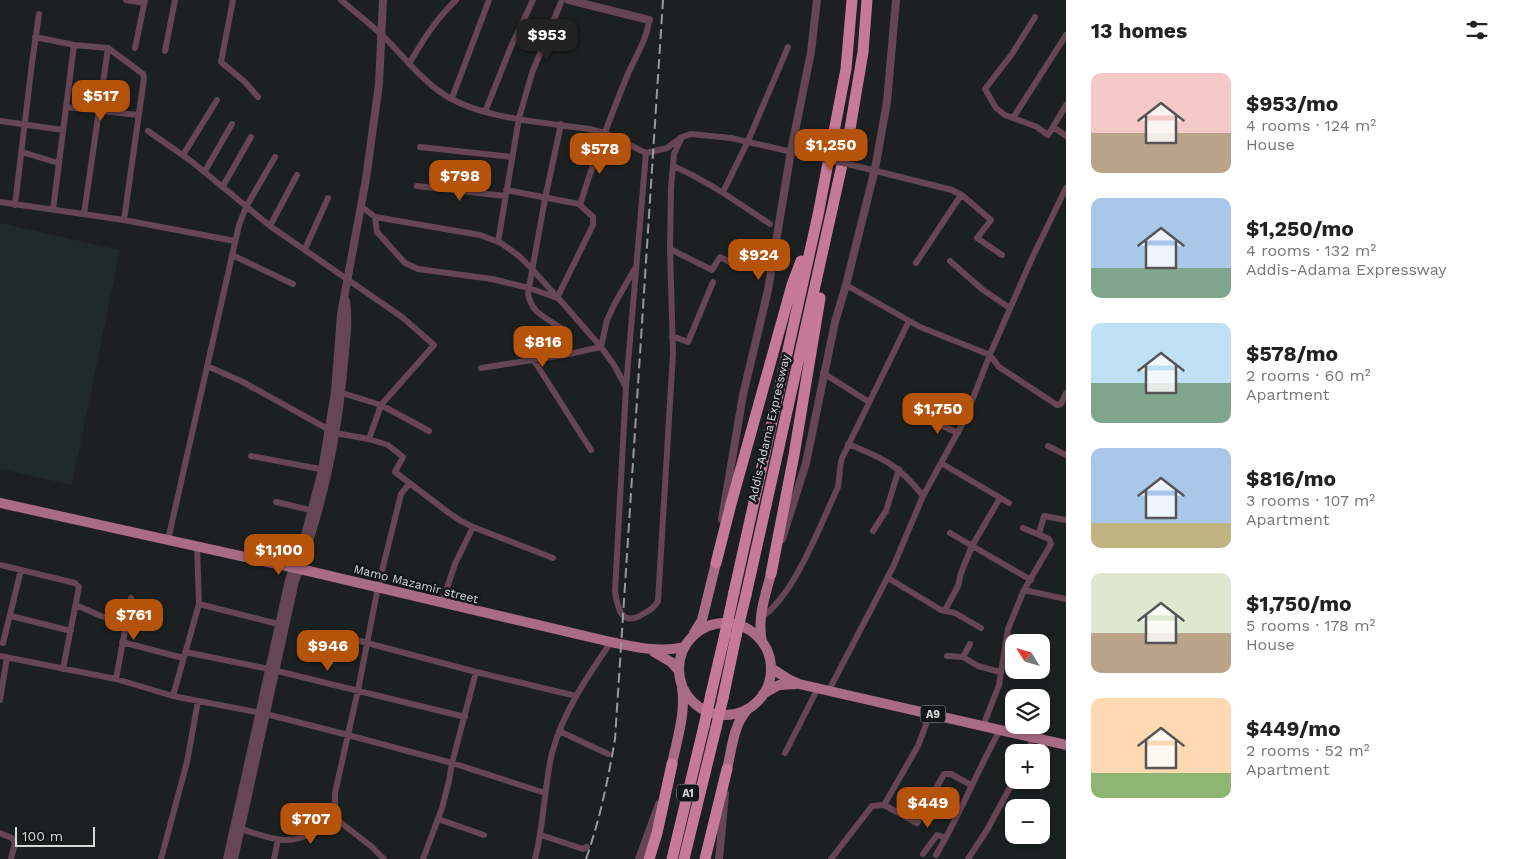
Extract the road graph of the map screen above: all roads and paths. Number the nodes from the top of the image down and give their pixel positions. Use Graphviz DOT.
graph roads {
  1 [pos="126,0"];
  2 [pos="175,0"];
  3 [pos="233,0"];
  4 [pos="341,0"];
  5 [pos="384,0"];
  6 [pos="456,0"];
  7 [pos="489,0"];
  8 [pos="533,0"];
  9 [pos="562,0"];
  10 [pos="569,0"];
  11 [pos="817,0"];
  12 [pos="852,0"];
  13 [pos="867,0"];
  14 [pos="896,0"];
  15 [pos="144,2"];
  16 [pos="39,14"];
  17 [pos="1035,17"];
  18 [pos="649,20"];
  19 [pos="1066,34"];
  20 [pos="381,35"];
  21 [pos="36,37"];
  22 [pos="74,45"];
  23 [pos="788,47"];
  24 [pos="108,48"];
  25 [pos="135,48"];
  26 [pos="165,50"];
  27 [pos="409,64"];
  28 [pos="258,97"];
  29 [pos="452,98"];
  30 [pos="217,100"];
  31 [pos="1066,105"];
  32 [pos="66,107"];
  33 [pos="98,111"];
  34 [pos="485,112"];
  35 [pos="138,116"];
  36 [pos="519,118"];
  37 [pos="1013,118"];
  38 [pos="0,121"];
  39 [pos="232,124"];
  40 [pos="560,124"];
  41 [pos="25,125"];
  42 [pos="1052,127"];
  43 [pos="63,130"];
  44 [pos="148,131"];
  45 [pos="605,133"];
  46 [pos="1066,136"];
  47 [pos="251,137"];
  48 [pos="682,137"];
  49 [pos="748,141"];
  50 [pos="420,146"];
  51 [pos="791,151"];
  52 [pos="22,152"];
  53 [pos="646,153"];
  54 [pos="184,155"];
  55 [pos="275,157"];
  56 [pos="512,157"];
  57 [pos="58,163"];
  58 [pos="673,166"];
  59 [pos="874,169"];
  60 [pos="205,172"];
  61 [pos="297,175"];
  62 [pos="223,186"];
  63 [pos="417,186"];
  64 [pos="1066,188"];
  65 [pos="723,192"];
  66 [pos="506,193"];
  67 [pos="961,195"];
  68 [pos="328,198"];
  69 [pos="545,198"];
  70 [pos="0,202"];
  71 [pos="579,204"];
  72 [pos="15,205"];
  73 [pos="361,206"];
  74 [pos="246,207"];
  75 [pos="52,210"];
  76 [pos="84,214"];
  77 [pos="375,217"];
  78 [pos="124,220"];
  79 [pos="770,224"];
  80 [pos="270,226"];
  81 [pos="815,227"];
  82 [pos="829,229"];
  83 [pos="235,241"];
  84 [pos="498,242"];
  85 [pos="305,249"];
  86 [pos="670,249"];
  87 [pos="232,255"];
  88 [pos="1002,255"];
  89 [pos="950,261"];
  90 [pos="730,262"];
  91 [pos="916,263"];
  92 [pos="636,266"];
  93 [pos="532,268"];
  94 [pos="348,280"];
  95 [pos="713,282"];
  96 [pos="293,284"];
  97 [pos="846,285"];
  98 [pos="529,288"];
  99 [pos="346,297"];
  100 [pos="557,298"];
  101 [pos="1010,308"];
  102 [pos="909,321"];
  103 [pos="561,328"];
  104 [pos="672,336"];
  105 [pos="601,347"];
  106 [pos="990,355"];
  107 [pos="533,359"];
  108 [pos="207,366"];
  109 [pos="480,368"];
  110 [pos="823,372"];
  111 [pos="626,387"];
  112 [pos="342,393"];
  113 [pos="1066,393"];
  114 [pos="869,402"];
  115 [pos="381,405"];
  116 [pos="927,419"];
  117 [pos="429,431"];
  118 [pos="332,432"];
  119 [pos="958,433"];
  120 [pos="369,439"];
  121 [pos="848,444"];
  122 [pos="1048,446"];
  123 [pos="591,450"];
  124 [pos="1066,455"];
  125 [pos="251,456"];
  126 [pos="941,463"];
  127 [pos="899,469"];
  128 [pos="325,470"];
  129 [pos="409,484"];
  130 [pos="923,496"];
  131 [pos="1000,498"];
  132 [pos="276,502"];
  133 [pos="0,503"];
  134 [pos="1009,503"];
  135 [pos="314,511"];
  136 [pos="1065,518"];
  137 [pos="473,527"];
  138 [pos="1023,528"];
  139 [pos="873,532"];
  140 [pos="950,534"];
  141 [pos="1039,534"];
  142 [pos="168,540"];
  143 [pos="197,546"];
  144 [pos="972,546"];
  145 [pos="553,558"];
  146 [pos="716,563"];
  147 [pos="0,566"];
  148 [pos="297,568"];
  149 [pos="21,570"];
  150 [pos="771,574"];
  151 [pos="888,578"];
  152 [pos="1031,580"];
  153 [pos="378,588"];
  154 [pos="1024,590"];
  155 [pos="740,594"];
  156 [pos="131,598"];
  157 [pos="1066,599"];
  158 [pos="442,603"];
  159 [pos="76,604"];
  160 [pos="199,604"];
  161 [pos="945,610"];
  162 [pos="11,616"];
  163 [pos="761,617"];
  164 [pos="126,624"];
  165 [pos="282,625"];
  166 [pos="981,628"];
  167 [pos="71,631"];
  168 [pos="342,636"];
  169 [pos="693,636"];
  170 [pos="122,642"];
  171 [pos="367,642"];
  172 [pos="611,642"];
  173 [pos="3,643"];
  174 [pos="762,643"];
  175 [pos="970,644"];
  176 [pos="684,647"];
  177 [pos="651,650"];
  178 [pos="184,655"];
  179 [pos="3,656"];
  180 [pos="947,656"];
  181 [pos="962,657"];
  182 [pos="771,668"];
  183 [pos="63,669"];
  184 [pos="272,670"];
  185 [pos="476,672"];
  186 [pos="679,672"];
  187 [pos="1000,672"];
  188 [pos="116,679"];
  189 [pos="681,683"];
  190 [pos="799,684"];
  191 [pos="818,688"];
  192 [pos="358,690"];
  193 [pos="830,690"];
  194 [pos="762,694"];
  195 [pos="173,696"];
  196 [pos="576,696"];
  197 [pos="0,700"];
  198 [pos="198,701"];
  199 [pos="750,707"];
  200 [pos="263,714"];
  201 [pos="930,714"];
  202 [pos="465,717"];
  203 [pos="983,726"];
  204 [pos="1000,730"];
  205 [pos="559,731"];
  206 [pos="348,735"];
  207 [pos="1033,737"];
  208 [pos="1031,744"];
  209 [pos="1066,745"];
  210 [pos="608,754"];
  211 [pos="784,754"];
  212 [pos="452,763"];
  213 [pos="672,764"];
  214 [pos="728,770"];
  215 [pos="972,784"];
  216 [pos="1009,789"];
  217 [pos="545,793"];
  218 [pos="884,805"];
  219 [pos="338,818"];
  220 [pos="438,819"];
  221 [pos="237,828"];
  222 [pos="0,833"];
  223 [pos="484,835"];
  224 [pos="541,835"];
  225 [pos="946,838"];
  226 [pos="278,840"];
  227 [pos="588,847"];
  228 [pos="923,854"];
  229 [pos="936,855"];
  230 [pos="11,859"];
  231 [pos="161,859"];
  232 [pos="227,859"];
  233 [pos="234,859"];
  234 [pos="274,859"];
  235 [pos="384,859"];
  236 [pos="423,859"];
  237 [pos="535,859"];
  238 [pos="639,859"];
  239 [pos="649,859"];
  240 [pos="672,859"];
  241 [pos="684,859"];
  242 [pos="705,859"];
  243 [pos="720,859"];
  244 [pos="830,859"];
  245 [pos="968,859"];
  1 -- 15 [label="street"];
  2 -- 26 [label="street"];
  3 -- 28 [label="street"];
  4 -- 20 [label="street"];
  5 -- 20 [label="street"];
  6 -- 27 [label="street"];
  7 -- 29 [label="street"];
  8 -- 34 [label="street"];
  9 -- 36 [label="street"];
  10 -- 18 [label="street"];
  11 -- 51 [label="street"];
  12 -- 81 [label="highway, Addis-Adama Expressway / A1"];
  13 -- 82 [label="highway, Addis-Adama Expressway / A1"];
  14 -- 59 [label="street"];
  15 -- 25 [label="street"];
  16 -- 21 [label="street"];
  17 -- 37 [label="street"];
  18 -- 45 [label="street"];
  19 -- 37 [label="street"];
  20 -- 27 [label="street"];
  20 -- 73 [label="street"];
  21 -- 22 [label="street"];
  21 -- 41 [label="street"];
  22 -- 24 [label="street"];
  22 -- 32 [label="street"];
  23 -- 49 [label="street"];
  24 -- 33 [label="street"];
  24 -- 35 [label="street"];
  27 -- 29 [label="street"];
  29 -- 34 [label="street"];
  30 -- 54 [label="street"];
  31 -- 42 [label="street"];
  32 -- 33 [label="street"];
  32 -- 43 [label="street"];
  33 -- 35 [label="street"];
  33 -- 76 [label="street"];
  34 -- 36 [label="street"];
  35 -- 78 [label="street"];
  36 -- 40 [label="street"];
  36 -- 56 [label="street"];
  37 -- 42 [label="street"];
  38 -- 41 [label="street"];
  39 -- 60 [label="street"];
  40 -- 45 [label="street"];
  40 -- 69 [label="street"];
  41 -- 43 [label="street"];
  41 -- 52 [label="street"];
  42 -- 46 [label="street"];
  43 -- 57 [label="street"];
  44 -- 54 [label="street"];
  45 -- 53 [label="street"];
  45 -- 71 [label="street"];
  47 -- 62 [label="street"];
  48 -- 49 [label="street"];
  48 -- 53 [label="street"];
  48 -- 58 [label="street"];
  49 -- 51 [label="street"];
  49 -- 65 [label="street"];
  50 -- 56 [label="street"];
  51 -- 59 [label="street, bridge"];
  51 -- 146 [label="street"];
  52 -- 57 [label="street"];
  52 -- 72 [label="street"];
  53 -- 92 [label="street"];
  54 -- 60 [label="street"];
  55 -- 74 [label="street"];
  56 -- 66 [label="street"];
  57 -- 75 [label="street"];
  58 -- 65 [label="street"];
  58 -- 86 [label="street"];
  59 -- 67 [label="street"];
  59 -- 97 [label="street"];
  60 -- 62 [label="street"];
  61 -- 80 [label="street"];
  62 -- 74 [label="street"];
  63 -- 66 [label="street"];
  64 -- 101 [label="street"];
  65 -- 79 [label="street"];
  66 -- 69 [label="street"];
  66 -- 84 [label="street"];
  67 -- 88 [label="street"];
  67 -- 91 [label="street"];
  68 -- 85 [label="street"];
  69 -- 71 [label="street"];
  69 -- 93 [label="street"];
  70 -- 72 [label="street"];
  71 -- 100 [label="street"];
  72 -- 75 [label="street"];
  73 -- 77 [label="street"];
  73 -- 94 [label="street"];
  74 -- 80 [label="street"];
  74 -- 83 [label="street"];
  75 -- 76 [label="street"];
  76 -- 78 [label="street"];
  77 -- 84 [label="street"];
  77 -- 98 [label="street"];
  78 -- 83 [label="street"];
  80 -- 85 [label="street"];
  81 -- 146 [label="highway"];
  81 -- 155 [label="highway, Addis-Adama Expressway / A1"];
  82 -- 150 [label="highway"];
  82 -- 155 [label="highway, Addis-Adama Expressway / A1"];
  83 -- 87 [label="street"];
  84 -- 93 [label="street"];
  85 -- 94 [label="street"];
  86 -- 90 [label="street"];
  86 -- 104 [label="street"];
  87 -- 96 [label="street"];
  87 -- 108 [label="street"];
  89 -- 101 [label="street"];
  92 -- 105 [label="street"];
  92 -- 111 [label="street"];
  93 -- 98 [label="street"];
  93 -- 100 [label="street"];
  94 -- 99 [label="street"];
  94 -- 115 [label="street"];
  95 -- 104 [label="street"];
  97 -- 102 [label="street"];
  97 -- 110 [label="street"];
  98 -- 100 [label="street"];
  98 -- 103 [label="street"];
  99 -- 112 [label="street"];
  99 -- 118 [label="street"];
  100 -- 105 [label="street"];
  101 -- 106 [label="street"];
  102 -- 106 [label="street"];
  102 -- 114 [label="street"];
  104 -- 111 [label="street"];
  105 -- 107 [label="street"];
  105 -- 111 [label="street"];
  106 -- 113 [label="street"];
  106 -- 119 [label="street"];
  107 -- 109 [label="street"];
  107 -- 123 [label="street"];
  108 -- 118 [label="street"];
  108 -- 142 [label="street"];
  110 -- 114 [label="street"];
  110 -- 150 [label="street"];
  112 -- 115 [label="street"];
  112 -- 118 [label="street"];
  114 -- 121 [label="street"];
  115 -- 117 [label="street"];
  115 -- 120 [label="street"];
  116 -- 119 [label="street"];
  118 -- 120 [label="street"];
  118 -- 128 [label="street"];
  119 -- 126 [label="street"];
  120 -- 129 [label="street"];
  121 -- 127 [label="street"];
  121 -- 163 [label="street"];
  122 -- 124 [label="street"];
  125 -- 128 [label="street"];
  126 -- 130 [label="street"];
  126 -- 131 [label="street"];
  127 -- 130 [label="street"];
  127 -- 139 [label="street"];
  128 -- 135 [label="street"];
  129 -- 137 [label="street"];
  129 -- 153 [label="street"];
  130 -- 151 [label="street"];
  131 -- 134 [label="street"];
  131 -- 144 [label="street"];
  132 -- 135 [label="street"];
  133 -- 142 [label="main road, Mamo Mazamir street"];
  135 -- 148 [label="street"];
  136 -- 141 [label="street"];
  137 -- 145 [label="street"];
  137 -- 158 [label="street"];
  138 -- 141 [label="street"];
  140 -- 144 [label="street"];
  141 -- 152 [label="street"];
  142 -- 143 [label="main road, Mamo Mazamir street"];
  143 -- 148 [label="main road, Mamo Mazamir street"];
  143 -- 160 [label="street"];
  144 -- 152 [label="street"];
  144 -- 161 [label="street"];
  146 -- 169 [label="main road"];
  147 -- 149 [label="street"];
  148 -- 153 [label="main road, Mamo Mazamir street"];
  148 -- 165 [label="street"];
  149 -- 159 [label="street"];
  149 -- 162 [label="street"];
  150 -- 163 [label="main road"];
  151 -- 161 [label="street"];
  151 -- 193 [label="street"];
  152 -- 154 [label="street"];
  153 -- 158 [label="main road, Mamo Mazamir street"];
  153 -- 171 [label="street"];
  154 -- 157 [label="street"];
  154 -- 187 [label="street"];
  155 -- 240 [label="highway, Addis-Adama Expressway / A1, bridge"];
  155 -- 241 [label="highway, Addis-Adama Expressway / A1, bridge"];
  156 -- 164 [label="street"];
  158 -- 172 [label="main road, Mamo Mazamir street"];
  159 -- 164 [label="street"];
  159 -- 167 [label="street"];
  160 -- 165 [label="street"];
  160 -- 178 [label="street"];
  161 -- 166 [label="street"];
  162 -- 167 [label="street"];
  162 -- 173 [label="street"];
  163 -- 174 [label="main road"];
  164 -- 170 [label="street"];
  165 -- 184 [label="street"];
  167 -- 183 [label="street"];
  168 -- 171 [label="street"];
  169 -- 174 [label="main road"];
  169 -- 176 [label="main road"];
  170 -- 178 [label="street"];
  170 -- 188 [label="street"];
  171 -- 185 [label="street"];
  171 -- 192 [label="street"];
  172 -- 177 [label="main road, Mamo Mazamir street"];
  172 -- 196 [label="street"];
  174 -- 182 [label="main road"];
  175 -- 181 [label="street"];
  176 -- 177 [label="main road"];
  176 -- 186 [label="main road"];
  177 -- 186 [label="main road"];
  178 -- 184 [label="street"];
  178 -- 195 [label="street"];
  179 -- 183 [label="street"];
  179 -- 197 [label="street"];
  180 -- 181 [label="street"];
  181 -- 187 [label="street"];
  182 -- 190 [label="main road, A9"];
  182 -- 194 [label="main road"];
  183 -- 188 [label="street"];
  184 -- 192 [label="street"];
  184 -- 200 [label="street"];
  185 -- 196 [label="street"];
  185 -- 202 [label="street"];
  186 -- 189 [label="main road"];
  187 -- 203 [label="street"];
  188 -- 195 [label="street"];
  189 -- 199 [label="main road"];
  189 -- 213 [label="main road"];
  190 -- 191 [label="main road, A9"];
  190 -- 194 [label="main road, A9"];
  191 -- 193 [label="main road, A9"];
  191 -- 211 [label="street"];
  192 -- 202 [label="street"];
  192 -- 206 [label="street"];
  193 -- 201 [label="main road, A9"];
  194 -- 199 [label="main road"];
  195 -- 198 [label="street"];
  196 -- 205 [label="street"];
  198 -- 200 [label="street"];
  198 -- 231 [label="street"];
  199 -- 214 [label="main road"];
  200 -- 206 [label="street"];
  200 -- 221 [label="street"];
  201 -- 203 [label="main road, A9"];
  201 -- 218 [label="street"];
  202 -- 212 [label="street"];
  203 -- 204 [label="main road, A9"];
  204 -- 207 [label="main road, A9"];
  204 -- 215 [label="street"];
  205 -- 210 [label="street"];
  205 -- 217 [label="street"];
  206 -- 212 [label="street"];
  206 -- 219 [label="street"];
  207 -- 208 [label="street"];
  207 -- 209 [label="main road, A9"];
  212 -- 217 [label="street"];
  212 -- 220 [label="street"];
  213 -- 238 [label="street"];
  213 -- 239 [label="highway"];
  214 -- 242 [label="highway"];
  214 -- 243 [label="street"];
  215 -- 218 [label="street"];
  215 -- 225 [label="street"];
  216 -- 245 [label="street"];
  217 -- 224 [label="street"];
  218 -- 244 [label="street"];
  219 -- 226 [label="street"];
  219 -- 235 [label="street"];
  220 -- 223 [label="street"];
  220 -- 236 [label="street"];
  221 -- 226 [label="street"];
  221 -- 232 [label="street"];
  221 -- 233 [label="street"];
  222 -- 230 [label="street"];
  224 -- 227 [label="street"];
  224 -- 237 [label="street"];
  225 -- 228 [label="street"];
  225 -- 229 [label="street"];
  226 -- 234 [label="street"];
}
